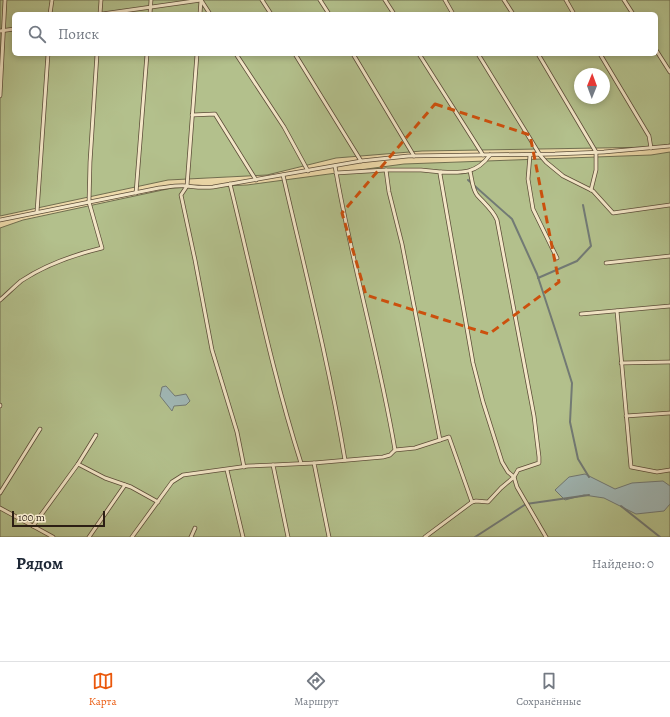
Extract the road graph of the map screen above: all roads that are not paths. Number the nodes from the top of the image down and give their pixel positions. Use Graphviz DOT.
graph roads {
  1 [pos="5,0"];
  2 [pos="52,0"];
  3 [pos="101,0"];
  4 [pos="151,0"];
  5 [pos="201,0"];
  6 [pos="262,0"];
  7 [pos="320,0"];
  8 [pos="385,0"];
  9 [pos="445,0"];
  10 [pos="504,0"];
  11 [pos="566,0"];
  12 [pos="624,0"];
  13 [pos="150,8"];
  14 [pos="50,12"];
  15 [pos="101,12"];
  16 [pos="117,12"];
  17 [pos="150,12"];
  18 [pos="200,12"];
  19 [pos="209,12"];
  20 [pos="270,12"];
  21 [pos="327,12"];
  22 [pos="393,12"];
  23 [pos="452,12"];
  24 [pos="512,12"];
  25 [pos="573,12"];
  26 [pos="632,12"];
  27 [pos="12,29"];
  28 [pos="2,31"];
  29 [pos="658,53"];
  30 [pos="48,56"];
  31 [pos="98,56"];
  32 [pos="147,56"];
  33 [pos="197,56"];
  34 [pos="237,56"];
  35 [pos="296,56"];
  36 [pos="354,56"];
  37 [pos="420,56"];
  38 [pos="479,56"];
  39 [pos="539,56"];
  40 [pos="601,56"];
  41 [pos="670,72"];
  42 [pos="0,96"];
  43 [pos="192,115"];
  44 [pos="670,146"];
  45 [pos="651,148"];
  46 [pos="596,152"];
  47 [pos="483,155"];
  48 [pos="490,155"];
  49 [pos="530,155"];
  50 [pos="540,155"];
  51 [pos="414,156"];
  52 [pos="361,161"];
  53 [pos="335,166"];
  54 [pos="386,170"];
  55 [pos="308,171"];
  56 [pos="470,171"];
  57 [pos="441,172"];
  58 [pos="336,173"];
  59 [pos="283,176"];
  60 [pos="256,180"];
  61 [pos="230,184"];
  62 [pos="187,186"];
  63 [pos="591,190"];
  64 [pos="136,193"];
  65 [pos="89,202"];
  66 [pos="670,205"];
  67 [pos="37,212"];
  68 [pos="0,220"];
  69 [pos="670,256"];
  70 [pos="557,258"];
  71 [pos="606,263"];
  72 [pos="0,300"];
  73 [pos="670,306"];
  74 [pos="617,311"];
  75 [pos="581,314"];
  76 [pos="670,362"];
  77 [pos="622,363"];
  78 [pos="670,413"];
  79 [pos="626,416"];
  80 [pos="40,429"];
  81 [pos="96,436"];
  82 [pos="440,440"];
  83 [pos="394,450"];
  84 [pos="345,460"];
  85 [pos="302,463"];
  86 [pos="314,463"];
  87 [pos="78,464"];
  88 [pos="273,465"];
  89 [pos="244,467"];
  90 [pos="227,470"];
  91 [pos="670,470"];
  92 [pos="514,477"];
  93 [pos="125,485"];
  94 [pos="0,493"];
  95 [pos="158,502"];
  96 [pos="472,502"];
  97 [pos="0,508"];
  98 [pos="32,526"];
  99 [pos="195,528"];
  100 [pos="53,537"];
  101 [pos="89,537"];
  102 [pos="132,537"];
  103 [pos="192,537"];
  104 [pos="243,537"];
  105 [pos="288,537"];
  106 [pos="329,537"];
  107 [pos="425,537"];
  108 [pos="546,537"];
  1 -- 28 [label="lane"];
  2 -- 14 [label="lane"];
  3 -- 15 [label="lane"];
  4 -- 13 [label="lane"];
  5 -- 13 [label="lane"];
  5 -- 18 [label="lane"];
  5 -- 19 [label="lane"];
  6 -- 20 [label="lane"];
  7 -- 21 [label="lane"];
  8 -- 22 [label="lane"];
  9 -- 23 [label="lane"];
  10 -- 24 [label="lane"];
  11 -- 25 [label="lane"];
  12 -- 26 [label="lane"];
  13 -- 16 [label="lane"];
  13 -- 17 [label="lane"];
  27 -- 28 [label="lane"];
  28 -- 42 [label="lane"];
  29 -- 41 [label="lane"];
  30 -- 67 [label="lane"];
  31 -- 65 [label="lane"];
  32 -- 64 [label="lane"];
  33 -- 43 [label="lane"];
  34 -- 55 [label="lane"];
  35 -- 52 [label="lane"];
  36 -- 51 [label="lane"];
  37 -- 47 [label="lane"];
  38 -- 50 [label="lane"];
  39 -- 46 [label="lane"];
  40 -- 45 [label="lane"];
  43 -- 60 [label="lane"];
  43 -- 62 [label="lane"];
  44 -- 45 [label="lane"];
  45 -- 46 [label="lane"];
  46 -- 50 [label="lane"];
  46 -- 63 [label="lane"];
  47 -- 48 [label="lane"];
  47 -- 51 [label="lane"];
  48 -- 49 [label="lane"];
  48 -- 56 [label="lane"];
  49 -- 50 [label="lane"];
  49 -- 70 [label="lane"];
  50 -- 63 [label="lane"];
  51 -- 52 [label="lane"];
  52 -- 53 [label="lane"];
  53 -- 55 [label="lane"];
  53 -- 58 [label="lane"];
  54 -- 57 [label="lane"];
  54 -- 58 [label="lane"];
  54 -- 82 [label="lane"];
  55 -- 59 [label="lane"];
  56 -- 57 [label="lane"];
  56 -- 92 [label="lane"];
  57 -- 92 [label="lane"];
  58 -- 83 [label="lane"];
  59 -- 60 [label="lane"];
  59 -- 84 [label="lane"];
  60 -- 61 [label="lane"];
  61 -- 62 [label="lane"];
  61 -- 85 [label="lane"];
  62 -- 64 [label="lane"];
  62 -- 89 [label="lane"];
  63 -- 66 [label="lane"];
  64 -- 65 [label="lane"];
  65 -- 67 [label="lane"];
  65 -- 72 [label="lane"];
  67 -- 68 [label="lane"];
  69 -- 71 [label="lane"];
  73 -- 74 [label="lane"];
  74 -- 75 [label="lane"];
  74 -- 77 [label="lane"];
  76 -- 77 [label="lane"];
  77 -- 79 [label="lane"];
  78 -- 79 [label="lane"];
  79 -- 91 [label="lane"];
  80 -- 94 [label="lane"];
  81 -- 87 [label="lane"];
  82 -- 83 [label="lane"];
  82 -- 96 [label="lane"];
  83 -- 84 [label="lane"];
  84 -- 86 [label="lane"];
  85 -- 86 [label="lane"];
  85 -- 88 [label="lane"];
  86 -- 106 [label="lane"];
  87 -- 93 [label="lane"];
  87 -- 98 [label="lane"];
  88 -- 89 [label="lane"];
  88 -- 105 [label="lane"];
  89 -- 90 [label="lane"];
  90 -- 95 [label="lane"];
  90 -- 104 [label="lane"];
  92 -- 96 [label="lane"];
  92 -- 108 [label="lane"];
  93 -- 95 [label="lane"];
  93 -- 101 [label="lane"];
  95 -- 102 [label="lane"];
  96 -- 107 [label="lane"];
  97 -- 98 [label="lane"];
  98 -- 100 [label="lane"];
  99 -- 103 [label="lane"];
}
